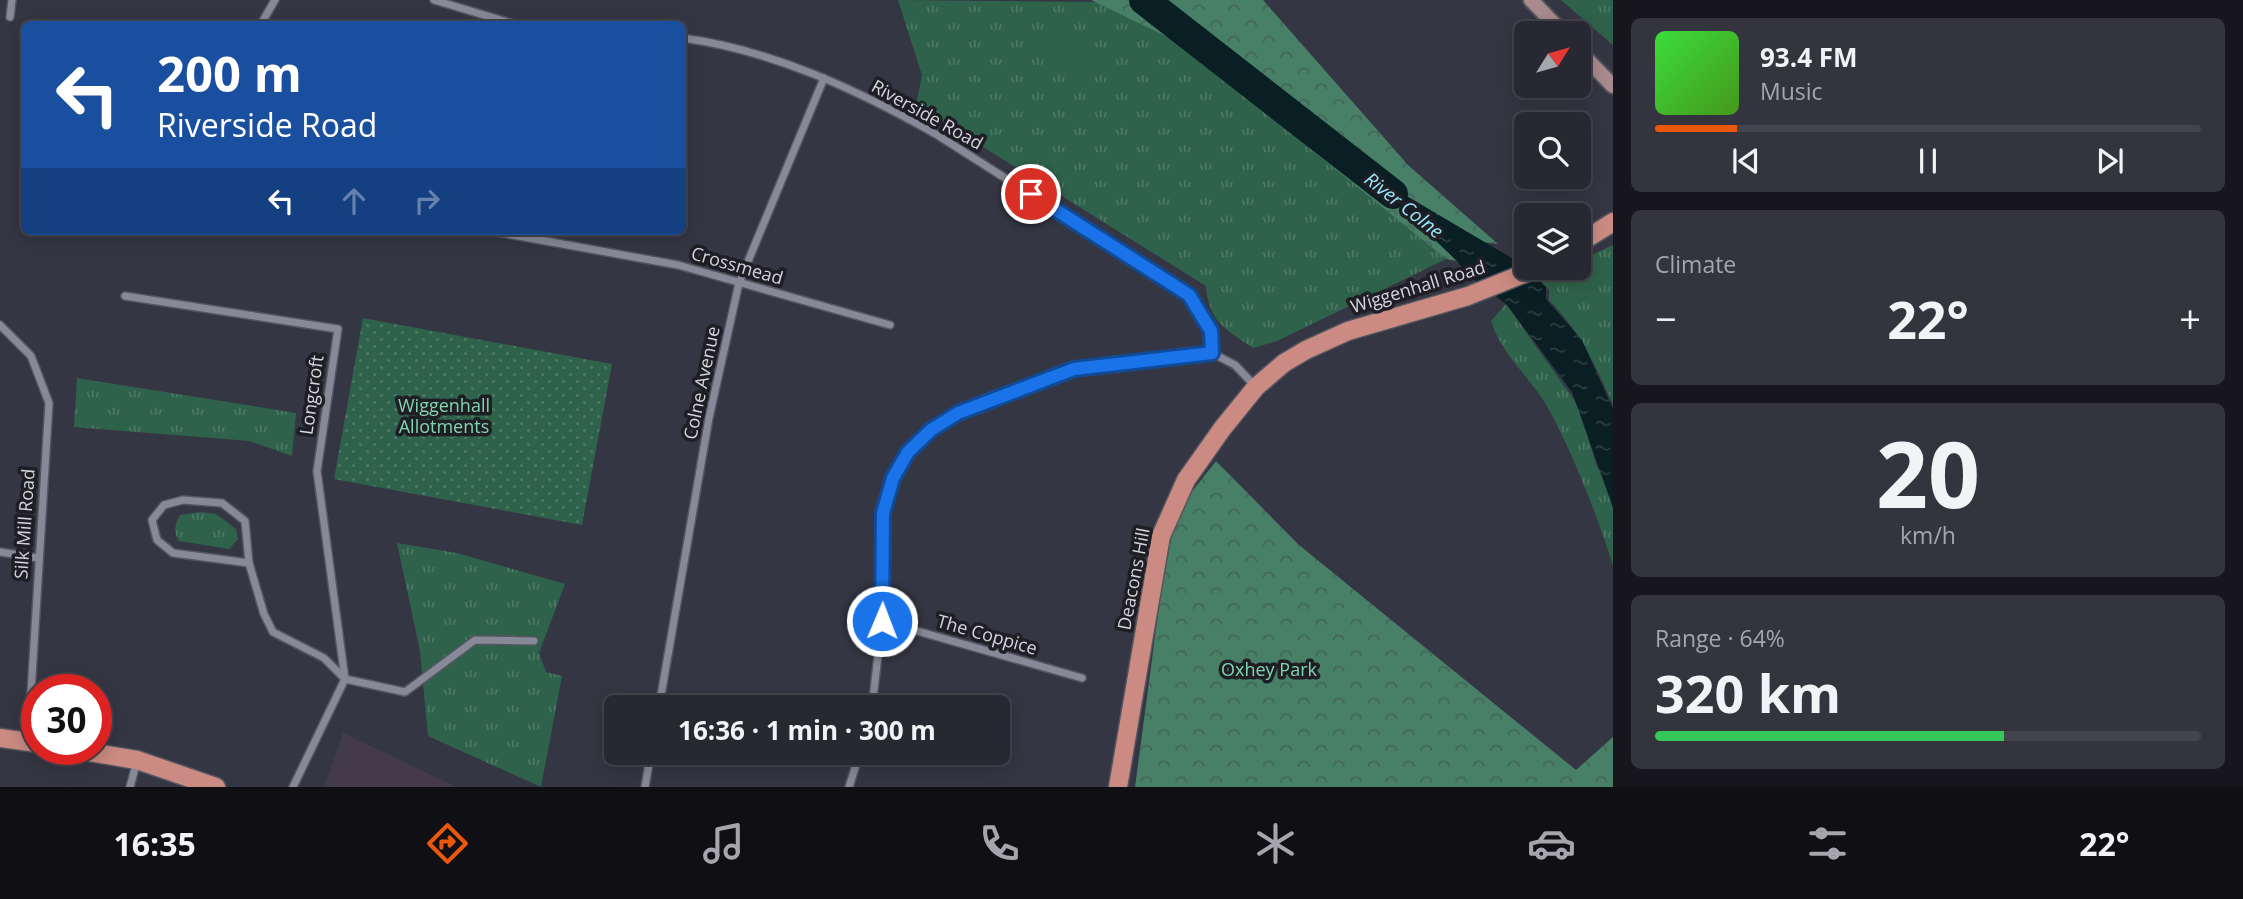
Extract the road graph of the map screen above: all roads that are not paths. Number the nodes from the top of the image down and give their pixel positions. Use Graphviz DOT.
graph roads {
  1 [pos="12,0"];
  2 [pos="275,0"];
  3 [pos="434,0"];
  4 [pos="1531,0"];
  5 [pos="10,17"];
  6 [pos="263,21"];
  7 [pos="504,21"];
  8 [pos="1551,21"];
  9 [pos="686,39"];
  10 [pos="1591,63"];
  11 [pos="824,78"];
  12 [pos="1613,86"];
  13 [pos="1613,222"];
  14 [pos="513,235"];
  15 [pos="1591,236"];
  16 [pos="1514,278"];
  17 [pos="739,283"];
  18 [pos="125,296"];
  19 [pos="0,325"];
  20 [pos="890,325"];
  21 [pos="1349,331"];
  22 [pos="1212,353"];
  23 [pos="1256,387"];
  24 [pos="0,552"];
  25 [pos="38,558"];
  26 [pos="249,563"];
  27 [pos="882,621"];
  28 [pos="534,640"];
  29 [pos="34,674"];
  30 [pos="1082,678"];
  31 [pos="345,679"];
  32 [pos="661,695"];
  33 [pos="873,695"];
  34 [pos="0,738"];
  35 [pos="21,741"];
  36 [pos="112,756"];
  37 [pos="137,760"];
  38 [pos="649,765"];
  39 [pos="856,765"];
  40 [pos="130,787"];
  41 [pos="216,787"];
  42 [pos="293,787"];
  43 [pos="645,787"];
  44 [pos="849,787"];
  45 [pos="1118,787"];
  1 -- 5 [label="street"];
  2 -- 6 [label="street"];
  3 -- 7 [label="street"];
  4 -- 8 [label="street"];
  9 -- 11 [label="street, Riverside Road"];
  10 -- 12 [label="street"];
  11 -- 17 [label="street, Colne Avenue"];
  11 -- 22 [label="street, Riverside Road"];
  13 -- 15 [label="main road"];
  14 -- 17 [label="street, Crossmead"];
  16 -- 21 [label="main road, Wiggenhall Road"];
  17 -- 20 [label="street, Crossmead"];
  17 -- 32 [label="street, Colne Avenue"];
  18 -- 31 [label="street, Longcroft"];
  19 -- 25 [label="street, Silk Mill Road"];
  21 -- 23 [label="main road, Deacons Hill"];
  22 -- 23 [label="street"];
  22 -- 27 [label="street"];
  23 -- 45 [label="main road, Deacons Hill"];
  24 -- 25 [label="street"];
  25 -- 29 [label="street, Silk Mill Road"];
  26 -- 26 [label="street"];
  26 -- 31 [label="street"];
  27 -- 30 [label="street, The Coppice"];
  27 -- 33 [label="street"];
  28 -- 31 [label="street"];
  31 -- 42 [label="street"];
  34 -- 35 [label="main road"];
  36 -- 37 [label="main road"];
  37 -- 40 [label="street"];
  37 -- 41 [label="main road"];
  38 -- 43 [label="street"];
  39 -- 44 [label="street"];
}
